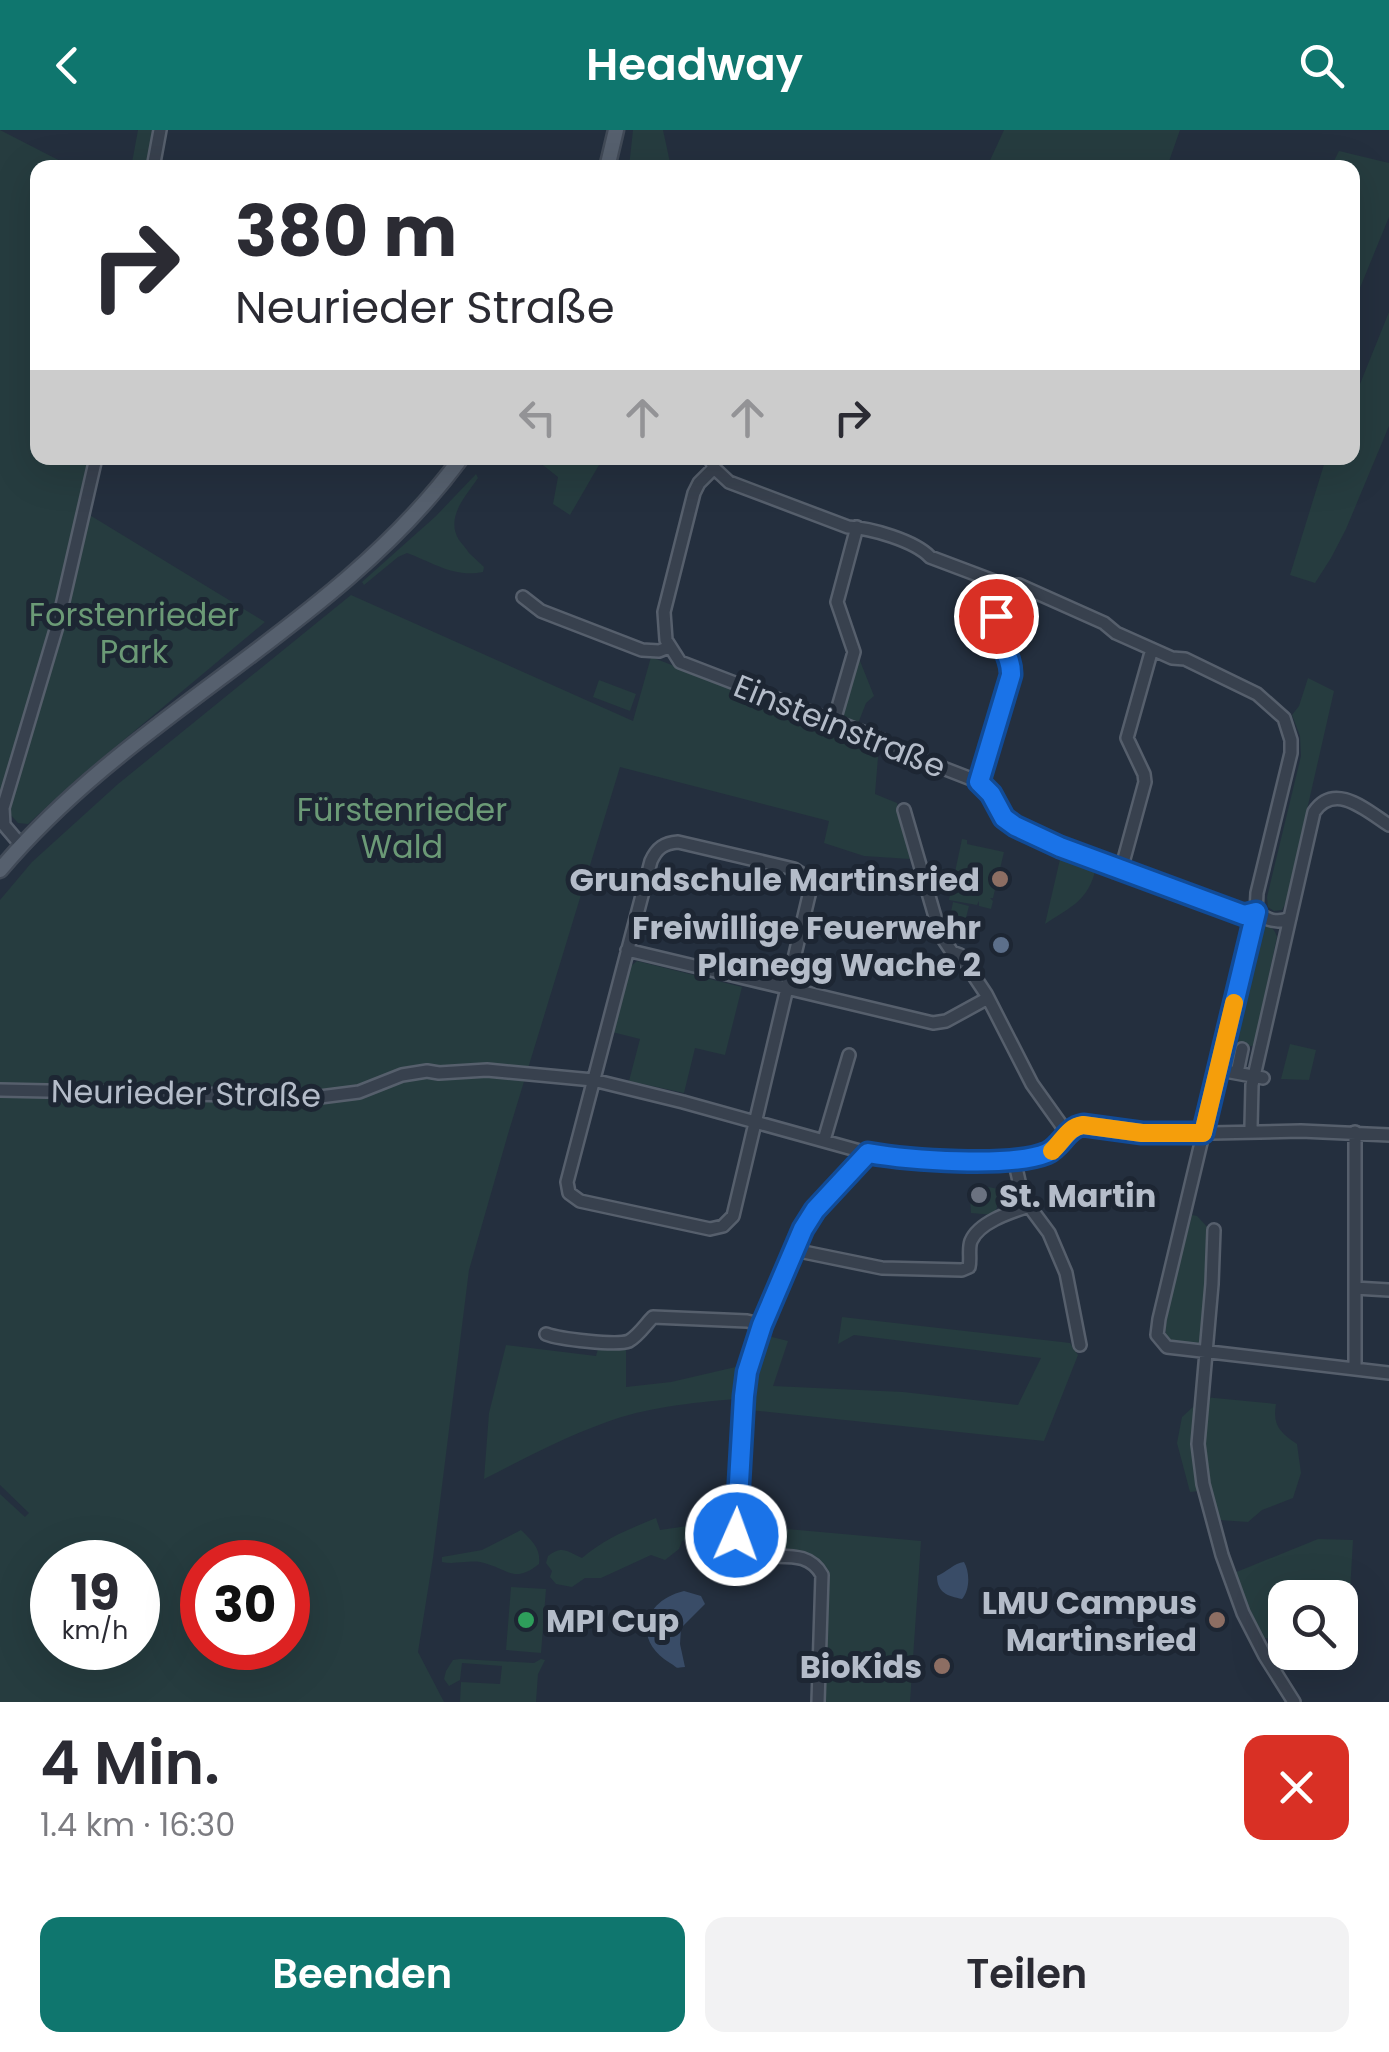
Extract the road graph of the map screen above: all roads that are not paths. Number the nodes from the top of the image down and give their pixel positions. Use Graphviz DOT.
graph roads {
  1 [pos="160,130"];
  2 [pos="616,130"];
  3 [pos="154,160"];
  4 [pos="609,160"];
  5 [pos="94,465"];
  6 [pos="456,465"];
  7 [pos="711,465"];
  8 [pos="714,465"];
  9 [pos="857,527"];
  10 [pos="1007,586"];
  11 [pos="523,597"];
  12 [pos="668,648"];
  13 [pos="1152,649"];
  14 [pos="834,721"];
  15 [pos="979,782"];
  16 [pos="904,810"];
  17 [pos="1389,825"];
  18 [pos="21,845"];
  19 [pos="0,870"];
  20 [pos="1121,870"];
  21 [pos="1256,912"];
  22 [pos="1290,918"];
  23 [pos="627,950"];
  24 [pos="787,988"];
  25 [pos="988,998"];
  26 [pos="1263,1036"];
  27 [pos="849,1055"];
  28 [pos="1258,1077"];
  29 [pos="593,1080"];
  30 [pos="0,1090"];
  31 [pos="1253,1116"];
  32 [pos="755,1122"];
  33 [pos="1355,1132"];
  34 [pos="1067,1133"];
  35 [pos="1203,1133"];
  36 [pos="1389,1135"];
  37 [pos="824,1140"];
  38 [pos="868,1153"];
  39 [pos="1014,1159"];
  40 [pos="1029,1206"];
  41 [pos="1214,1230"];
  42 [pos="794,1250"];
  43 [pos="1356,1288"];
  44 [pos="1389,1290"];
  45 [pos="762,1325"];
  46 [pos="546,1334"];
  47 [pos="1080,1345"];
  48 [pos="1206,1352"];
  49 [pos="1355,1368"];
  50 [pos="1389,1373"];
  51 [pos="818,1702"];
  52 [pos="1294,1702"];
  1 -- 3 [label="street"];
  2 -- 4 [label="main road"];
  5 -- 18 [label="street"];
  6 -- 18 [label="main road"];
  7 -- 12 [label="street"];
  8 -- 9 [label="street"];
  9 -- 10 [label="street"];
  9 -- 14 [label="street"];
  10 -- 13 [label="street"];
  10 -- 15 [label="street"];
  11 -- 12 [label="street"];
  12 -- 14 [label="street, Einsteinstraße"];
  13 -- 20 [label="street"];
  13 -- 21 [label="street"];
  14 -- 15 [label="street, Einsteinstraße"];
  15 -- 20 [label="street, Einsteinstraße"];
  16 -- 25 [label="street"];
  17 -- 22 [label="street"];
  18 -- 19 [label="main road"];
  20 -- 21 [label="street, Einsteinstraße"];
  21 -- 22 [label="street, Einsteinstraße"];
  21 -- 35 [label="street"];
  22 -- 26 [label="street"];
  23 -- 24 [label="street"];
  23 -- 24 [label="street"];
  23 -- 29 [label="street"];
  24 -- 25 [label="street"];
  24 -- 32 [label="street"];
  25 -- 34 [label="street"];
  26 -- 28 [label="street"];
  26 -- 28 [label="street"];
  27 -- 37 [label="street"];
  28 -- 31 [label="street"];
  29 -- 30 [label="street, Neurieder Straße"];
  29 -- 32 [label="street, Neurieder Straße"];
  29 -- 32 [label="street"];
  31 -- 33 [label="street"];
  31 -- 35 [label="street"];
  32 -- 37 [label="street, Neurieder Straße"];
  33 -- 36 [label="street"];
  33 -- 43 [label="street"];
  34 -- 35 [label="street"];
  34 -- 39 [label="street, Neurieder Straße"];
  35 -- 48 [label="street"];
  37 -- 38 [label="street, Neurieder Straße"];
  38 -- 39 [label="street, Neurieder Straße"];
  38 -- 42 [label="street"];
  39 -- 40 [label="street"];
  40 -- 42 [label="street"];
  40 -- 47 [label="street"];
  41 -- 48 [label="street"];
  42 -- 45 [label="street"];
  43 -- 44 [label="street"];
  43 -- 49 [label="street"];
  45 -- 46 [label="street"];
  45 -- 51 [label="street"];
  48 -- 49 [label="street"];
  48 -- 52 [label="street"];
  49 -- 50 [label="street"];
}
